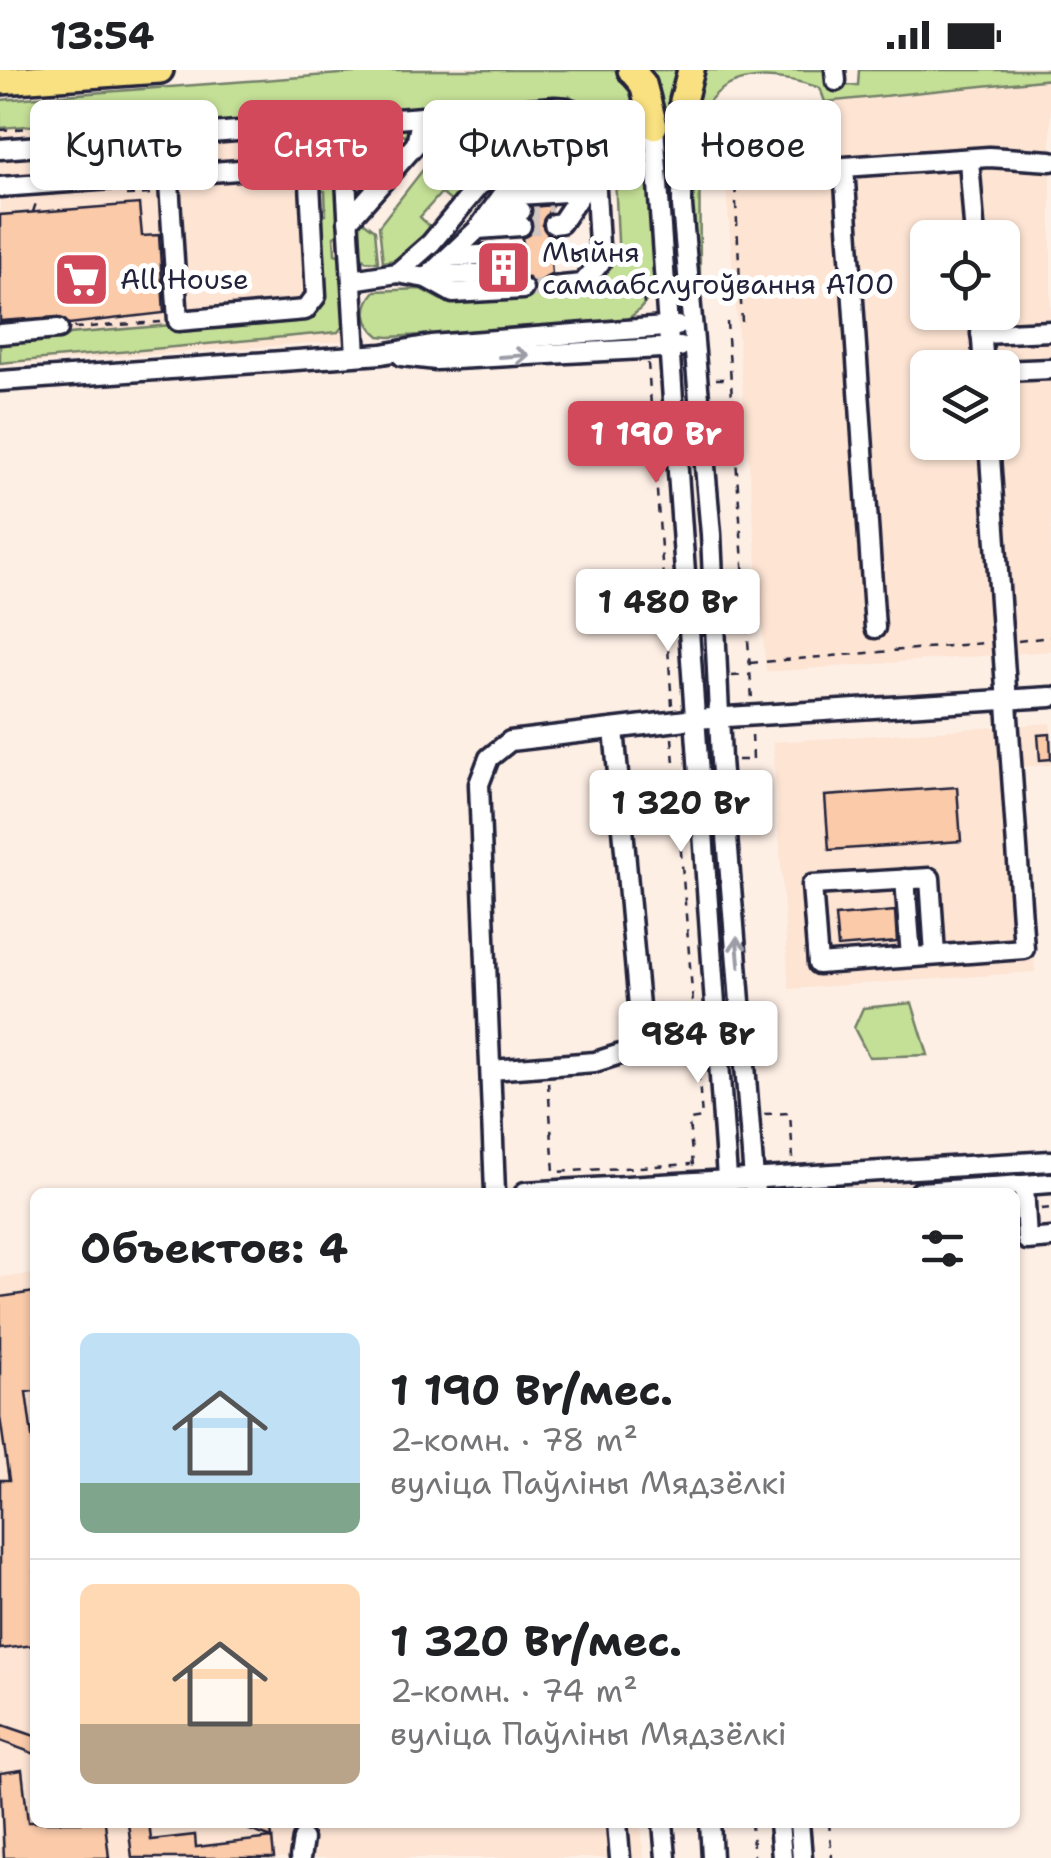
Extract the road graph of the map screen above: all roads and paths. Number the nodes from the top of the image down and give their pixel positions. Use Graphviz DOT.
graph roads {
  1 [pos="160,70"];
  2 [pos="631,70"];
  3 [pos="691,70"];
  4 [pos="0,81"];
  5 [pos="683,100"];
  6 [pos="654,126"];
  7 [pos="30,128"];
  8 [pos="0,130"];
  9 [pos="423,131"];
  10 [pos="30,147"];
  11 [pos="0,149"];
  12 [pos="846,156"];
  13 [pos="969,160"];
  14 [pos="1051,160"];
  15 [pos="30,185"];
  16 [pos="0,187"];
  17 [pos="169,190"];
  18 [pos="311,190"];
  19 [pos="346,190"];
  20 [pos="475,190"];
  21 [pos="583,190"];
  22 [pos="595,190"];
  23 [pos="682,190"];
  24 [pos="577,199"];
  25 [pos="37,200"];
  26 [pos="33,212"];
  27 [pos="490,212"];
  28 [pos="553,216"];
  29 [pos="973,220"];
  30 [pos="348,221"];
  31 [pos="478,228"];
  32 [pos="435,269"];
  33 [pos="397,273"];
  34 [pos="352,280"];
  35 [pos="552,288"];
  36 [pos="523,289"];
  37 [pos="169,321"];
  38 [pos="727,322"];
  39 [pos="742,322"];
  40 [pos="693,326"];
  41 [pos="669,327"];
  42 [pos="58,329"];
  43 [pos="982,330"];
  44 [pos="1051,331"];
  45 [pos="0,334"];
  46 [pos="982,334"];
  47 [pos="694,347"];
  48 [pos="670,348"];
  49 [pos="983,350"];
  50 [pos="382,354"];
  51 [pos="356,355"];
  52 [pos="1051,369"];
  53 [pos="1020,370"];
  54 [pos="0,380"];
  55 [pos="990,460"];
  56 [pos="875,628"];
  57 [pos="1051,637"];
  58 [pos="1003,642"];
  59 [pos="750,664"];
  60 [pos="1051,696"];
  61 [pos="1007,699"];
  62 [pos="752,716"];
  63 [pos="718,717"];
  64 [pos="695,718"];
  65 [pos="614,729"];
  66 [pos="721,760"];
  67 [pos="676,765"];
  68 [pos="697,766"];
  69 [pos="905,879"];
  70 [pos="935,956"];
  71 [pos="911,957"];
  72 [pos="546,1066"];
  73 [pos="491,1070"];
  74 [pos="751,1114"];
  75 [pos="724,1116"];
  76 [pos="702,1118"];
  77 [pos="1051,1160"];
  78 [pos="799,1163"];
  79 [pos="693,1164"];
  80 [pos="1051,1183"];
  81 [pos="755,1185"];
  82 [pos="1024,1185"];
  83 [pos="728,1186"];
  84 [pos="495,1188"];
  85 [pos="660,1188"];
  86 [pos="979,1188"];
  87 [pos="1051,1238"];
  88 [pos="618,1828"];
  89 [pos="664,1828"];
  90 [pos="710,1828"];
  91 [pos="752,1828"];
  92 [pos="780,1828"];
  93 [pos="800,1828"];
  94 [pos="830,1828"];
  95 [pos="620,1858"];
  96 [pos="666,1858"];
  97 [pos="712,1858"];
  98 [pos="754,1858"];
  99 [pos="782,1858"];
  100 [pos="802,1858"];
  101 [pos="832,1858"];
  1 -- 4 [label="highway"];
  2 -- 6 [label="highway"];
  3 -- 5 [label="highway"];
  6 -- 41 [label="street"];
  7 -- 8 [label="path"];
  9 -- 30 [label="street"];
  10 -- 11 [label="street"];
  12 -- 39 [label="path"];
  13 -- 14 [label="street"];
  13 -- 29 [label="street"];
  13 -- 56 [label="street"];
  15 -- 16 [label="street"];
  17 -- 18 [label="street"];
  19 -- 30 [label="street"];
  20 -- 33 [label="street"];
  21 -- 24 [label="street"];
  22 -- 35 [label="street"];
  23 -- 40 [label="street"];
  24 -- 27 [label="street"];
  24 -- 28 [label="street"];
  25 -- 26 [label="path"];
  27 -- 31 [label="street"];
  27 -- 31 [label="street"];
  30 -- 34 [label="street"];
  31 -- 32 [label="street"];
  32 -- 32 [label="street"];
  32 -- 33 [label="street"];
  32 -- 36 [label="street"];
  33 -- 34 [label="street"];
  34 -- 51 [label="street"];
  37 -- 42 [label="path"];
  38 -- 59 [label="path"];
  40 -- 41 [label="street"];
  40 -- 47 [label="street"];
  41 -- 48 [label="street"];
  41 -- 50 [label="street"];
  42 -- 45 [label="street"];
  43 -- 46 [label="street"];
  44 -- 46 [label="street"];
  46 -- 49 [label="street"];
  47 -- 48 [label="street"];
  47 -- 63 [label="street"];
  50 -- 48 [label="street, one-way"];
  48 -- 64 [label="street"];
  50 -- 51 [label="street"];
  51 -- 54 [label="street"];
  52 -- 53 [label="street"];
  55 -- 58 [label="street"];
  57 -- 58 [label="path"];
  58 -- 59 [label="path"];
  58 -- 61 [label="street"];
  59 -- 62 [label="path"];
  60 -- 61 [label="street"];
  61 -- 62 [label="street"];
  61 -- 70 [label="street"];
  62 -- 63 [label="street"];
  62 -- 66 [label="path"];
  63 -- 64 [label="street"];
  63 -- 66 [label="street"];
  64 -- 65 [label="street"];
  64 -- 68 [label="street"];
  65 -- 72 [label="street"];
  65 -- 73 [label="street"];
  74 -- 66 [label="street, one-way"];
  67 -- 68 [label="path"];
  68 -- 75 [label="street"];
  69 -- 70 [label="street"];
  69 -- 71 [label="street"];
  69 -- 71 [label="street"];
  70 -- 71 [label="street"];
  72 -- 73 [label="street"];
  72 -- 79 [label="path"];
  73 -- 84 [label="street"];
  74 -- 78 [label="path"];
  74 -- 81 [label="street"];
  75 -- 76 [label="path"];
  75 -- 83 [label="street"];
  77 -- 81 [label="street"];
  80 -- 82 [label="street"];
  81 -- 83 [label="street"];
  82 -- 86 [label="street"];
  82 -- 87 [label="street"];
  83 -- 85 [label="street"];
  88 -- 95 [label="street"];
  89 -- 96 [label="street"];
  90 -- 97 [label="street"];
  91 -- 98 [label="path"];
  92 -- 99 [label="street"];
  93 -- 100 [label="street"];
  94 -- 101 [label="path"];
}
